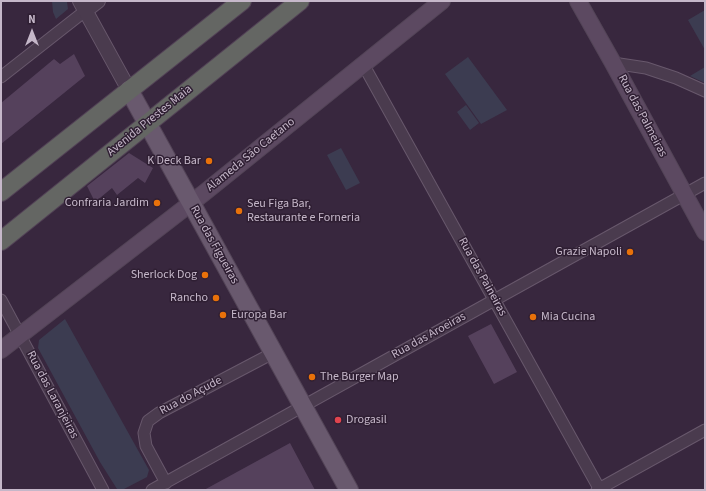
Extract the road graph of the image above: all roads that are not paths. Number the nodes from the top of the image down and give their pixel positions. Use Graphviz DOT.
graph roads {
  1 [pos="98,1"];
  2 [pos="242,1"];
  3 [pos="300,1"];
  4 [pos="442,1"];
  5 [pos="578,1"];
  6 [pos="82,6"];
  7 [pos="614,63"];
  8 [pos="363,64"];
  9 [pos="1,77"];
  10 [pos="129,90"];
  11 [pos="705,91"];
  12 [pos="147,123"];
  13 [pos="705,183"];
  14 [pos="1,192"];
  15 [pos="684,195"];
  16 [pos="191,202"];
  17 [pos="705,232"];
  18 [pos="1,241"];
  19 [pos="1,300"];
  20 [pos="494,300"];
  21 [pos="19,335"];
  22 [pos="1,350"];
  23 [pos="273,353"];
  24 [pos="302,406"];
  25 [pos="705,430"];
  26 [pos="166,483"];
  27 [pos="103,490"];
  28 [pos="152,490"];
  29 [pos="349,490"];
  30 [pos="599,490"];
  1 -- 6 [label="street"];
  2 -- 10 [label="highway"];
  3 -- 12 [label="highway, Avenida Prestes Maia"];
  4 -- 8 [label="main road, Alameda São Caetano"];
  5 -- 7 [label="main road, Rua das Palmeiras"];
  6 -- 9 [label="street"];
  6 -- 10 [label="street, Rua das Figueiras"];
  7 -- 11 [label="street"];
  7 -- 15 [label="main road, Rua das Palmeiras"];
  8 -- 16 [label="main road, Alameda São Caetano"];
  8 -- 20 [label="street, Rua das Paineiras"];
  10 -- 12 [label="main road, Rua das Figueiras"];
  10 -- 14 [label="highway"];
  12 -- 16 [label="main road, Rua das Figueiras"];
  12 -- 18 [label="highway, Avenida Prestes Maia"];
  13 -- 15 [label="street, Rua das Aroeiras"];
  15 -- 17 [label="main road, Rua das Palmeiras"];
  15 -- 20 [label="street, Rua das Aroeiras"];
  16 -- 21 [label="main road, Alameda São Caetano"];
  16 -- 23 [label="main road, Rua das Figueiras"];
  19 -- 21 [label="street, Rua das Laranjeiras"];
  20 -- 24 [label="street, Rua das Aroeiras"];
  20 -- 30 [label="street, Rua das Paineiras"];
  21 -- 22 [label="main road, Alameda São Caetano"];
  21 -- 27 [label="street, Rua das Laranjeiras"];
  23 -- 24 [label="main road, Rua das Figueiras"];
  23 -- 26 [label="street, Rua do Açude"];
  24 -- 26 [label="street, Rua das Aroeiras"];
  24 -- 29 [label="main road, Rua das Figueiras"];
  25 -- 30 [label="street"];
  26 -- 28 [label="street, Rua das Aroeiras"];
}
